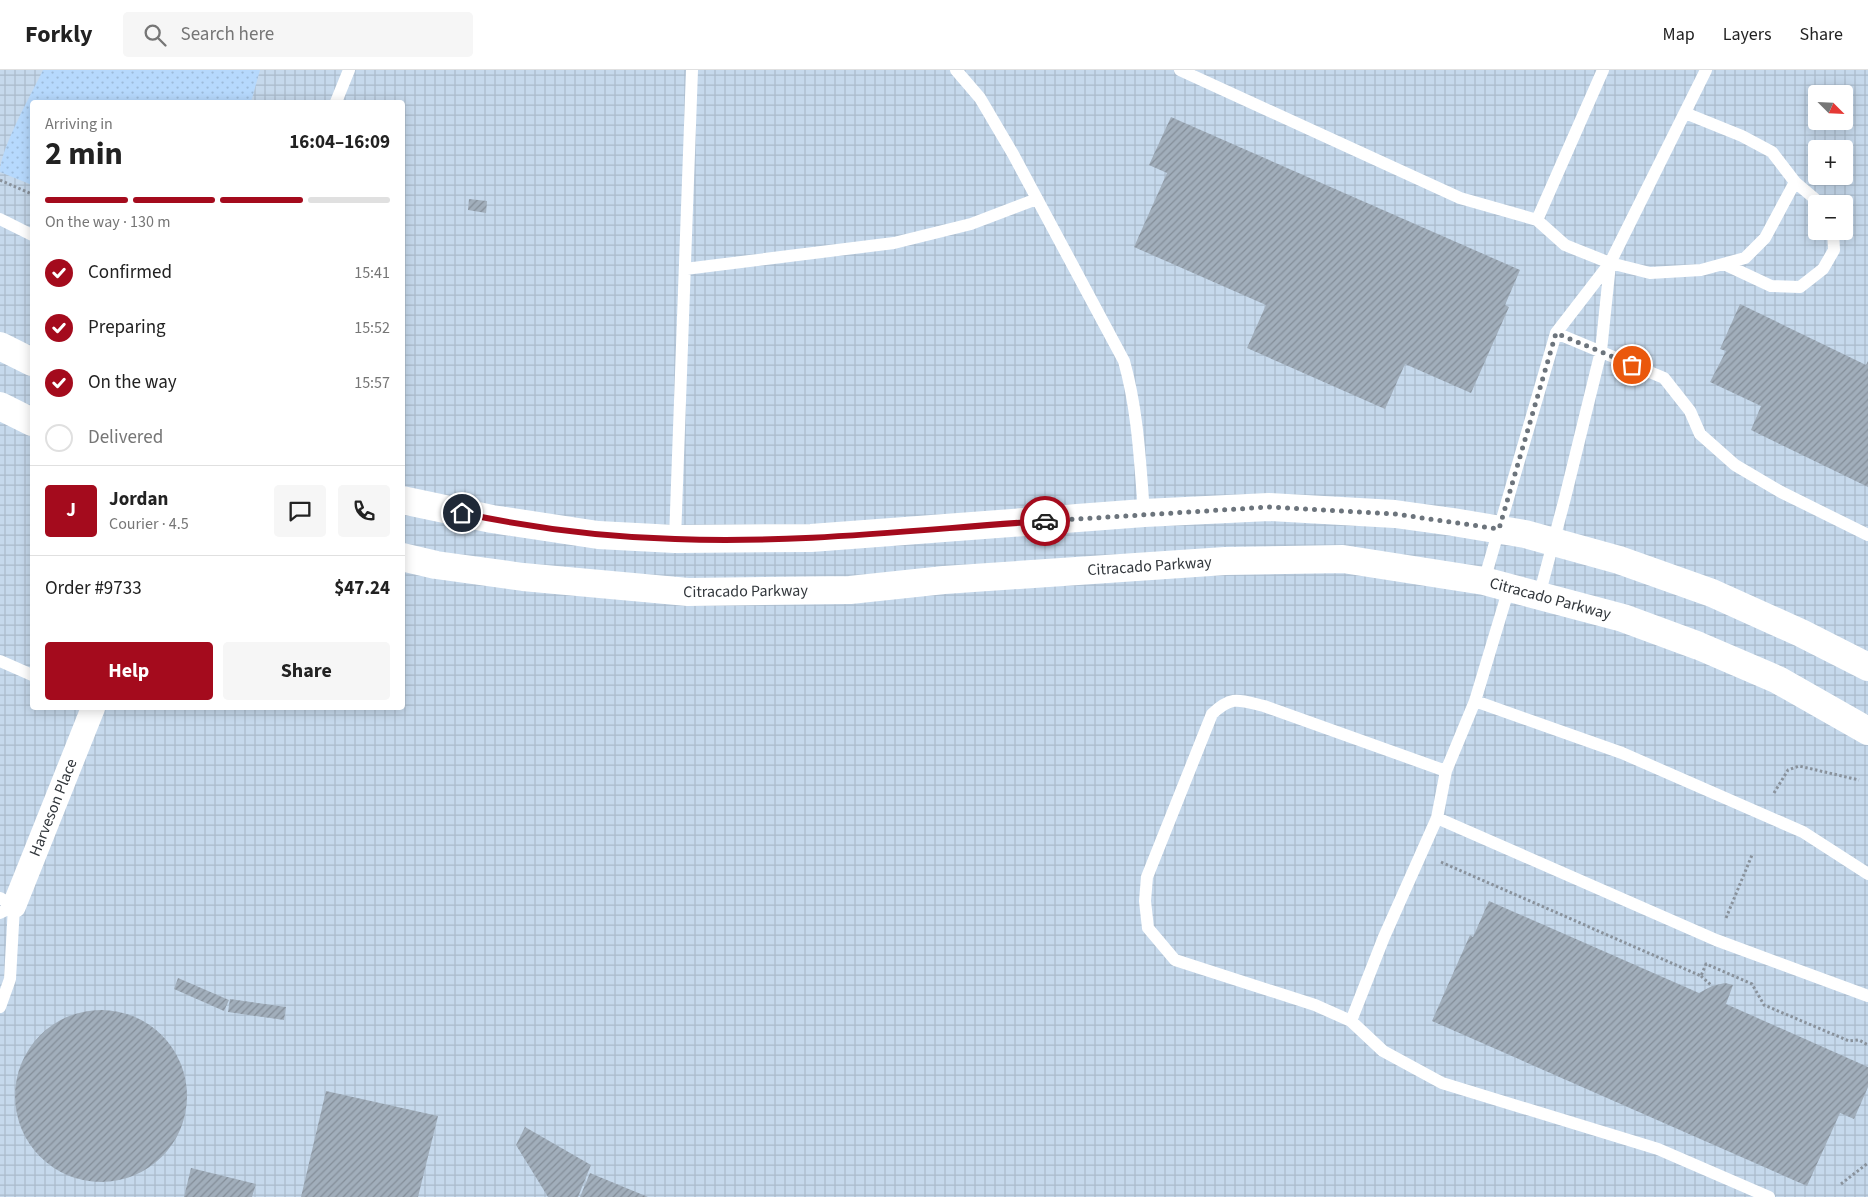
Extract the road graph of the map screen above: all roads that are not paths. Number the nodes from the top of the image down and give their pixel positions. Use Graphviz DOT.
graph roads {
  1 [pos="349,70"];
  2 [pos="692,70"];
  3 [pos="956,70"];
  4 [pos="1180,70"];
  5 [pos="1603,70"];
  6 [pos="1706,70"];
  7 [pos="337,100"];
  8 [pos="1685,113"];
  9 [pos="1795,182"];
  10 [pos="1810,195"];
  11 [pos="1037,199"];
  12 [pos="0,219"];
  13 [pos="1537,220"];
  14 [pos="30,233"];
  15 [pos="1833,240"];
  16 [pos="1610,264"];
  17 [pos="1724,264"];
  18 [pos="685,270"];
  19 [pos="1556,333"];
  20 [pos="0,346"];
  21 [pos="1601,351"];
  22 [pos="30,361"];
  23 [pos="0,406"];
  24 [pos="30,421"];
  25 [pos="405,501"];
  26 [pos="1144,513"];
  27 [pos="1499,529"];
  28 [pos="1868,535"];
  29 [pos="675,540"];
  30 [pos="1553,542"];
  31 [pos="405,558"];
  32 [pos="1496,584"];
  33 [pos="1539,596"];
  34 [pos="1,663"];
  35 [pos="1868,667"];
  36 [pos="30,674"];
  37 [pos="1475,702"];
  38 [pos="92,710"];
  39 [pos="1868,731"];
  40 [pos="1446,771"];
  41 [pos="1438,818"];
  42 [pos="1868,874"];
  43 [pos="5,906"];
  44 [pos="1868,996"];
  45 [pos="0,1007"];
  46 [pos="1351,1021"];
  47 [pos="1769,1197"];
  1 -- 7 [label="lane"];
  2 -- 18 [label="lane"];
  3 -- 11 [label="lane"];
  4 -- 13 [label="lane"];
  5 -- 13 [label="lane"];
  6 -- 8 [label="lane"];
  8 -- 9 [label="lane"];
  8 -- 16 [label="lane"];
  9 -- 10 [label="lane"];
  9 -- 17 [label="lane"];
  11 -- 18 [label="lane"];
  11 -- 26 [label="lane"];
  12 -- 14 [label="lane"];
  13 -- 16 [label="lane"];
  15 -- 17 [label="lane"];
  16 -- 17 [label="lane"];
  16 -- 19 [label="lane"];
  16 -- 21 [label="lane"];
  18 -- 29 [label="lane"];
  19 -- 21 [label="lane"];
  19 -- 27 [label="lane"];
  20 -- 22 [label="main road"];
  21 -- 28 [label="lane"];
  21 -- 30 [label="lane"];
  23 -- 24 [label="main road"];
  25 -- 29 [label="main road"];
  26 -- 27 [label="main road"];
  26 -- 29 [label="main road"];
  27 -- 30 [label="main road"];
  27 -- 32 [label="lane"];
  30 -- 33 [label="lane"];
  30 -- 35 [label="main road"];
  31 -- 32 [label="main road, Citracado Parkway"];
  32 -- 33 [label="main road, Citracado Parkway"];
  32 -- 37 [label="lane"];
  33 -- 39 [label="main road, Citracado Parkway"];
  34 -- 36 [label="lane"];
  37 -- 40 [label="lane"];
  37 -- 42 [label="lane"];
  38 -- 43 [label="street, Harveson Place"];
  40 -- 41 [label="lane"];
  40 -- 46 [label="lane"];
  41 -- 44 [label="lane"];
  41 -- 46 [label="lane"];
  43 -- 45 [label="lane"];
  46 -- 47 [label="lane"];
}
